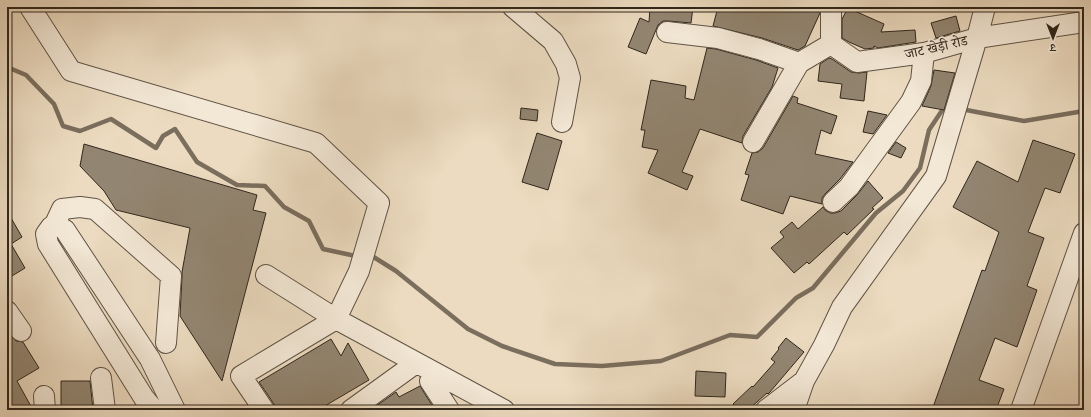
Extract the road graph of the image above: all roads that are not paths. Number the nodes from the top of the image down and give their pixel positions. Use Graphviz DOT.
graph roads {
  1 [pos="30,7"];
  2 [pos="513,7"];
  3 [pos="831,7"];
  4 [pos="985,7"];
  5 [pos="1084,22"];
  6 [pos="667,32"];
  7 [pos="978,38"];
  8 [pos="831,44"];
  9 [pos="924,53"];
  10 [pos="799,63"];
  11 [pos="562,122"];
  12 [pos="753,142"];
  13 [pos="833,202"];
  14 [pos="55,224"];
  15 [pos="1084,233"];
  16 [pos="266,275"];
  17 [pos="7,311"];
  18 [pos="336,320"];
  19 [pos="21,331"];
  20 [pos="166,343"];
  21 [pos="416,363"];
  22 [pos="101,378"];
  23 [pos="439,380"];
  24 [pos="804,382"];
  25 [pos="447,406"];
  26 [pos="105,410"];
  27 [pos="154,410"];
  28 [pos="175,410"];
  29 [pos="264,410"];
  30 [pos="351,410"];
  31 [pos="504,410"];
  32 [pos="766,410"];
  33 [pos="794,410"];
  34 [pos="1021,410"];
  1 -- 18 [label="street"];
  2 -- 11 [label="street"];
  3 -- 8 [label="street"];
  4 -- 7 [label="street"];
  5 -- 7 [label="street, जाट खेड़ी रोड"];
  6 -- 10 [label="street"];
  7 -- 9 [label="street, जाट खेड़ी रोड"];
  7 -- 24 [label="street"];
  8 -- 9 [label="street, जाट खेड़ी रोड"];
  8 -- 10 [label="street"];
  9 -- 13 [label="street"];
  10 -- 12 [label="street"];
  14 -- 20 [label="street"];
  14 -- 27 [label="street"];
  14 -- 28 [label="street"];
  15 -- 34 [label="street"];
  16 -- 18 [label="street"];
  17 -- 19 [label="street"];
  18 -- 21 [label="street"];
  18 -- 29 [label="street"];
  21 -- 23 [label="street"];
  21 -- 30 [label="street"];
  22 -- 26 [label="street"];
  23 -- 25 [label="street"];
  23 -- 31 [label="street"];
  24 -- 32 [label="street"];
  24 -- 33 [label="street"];
}
